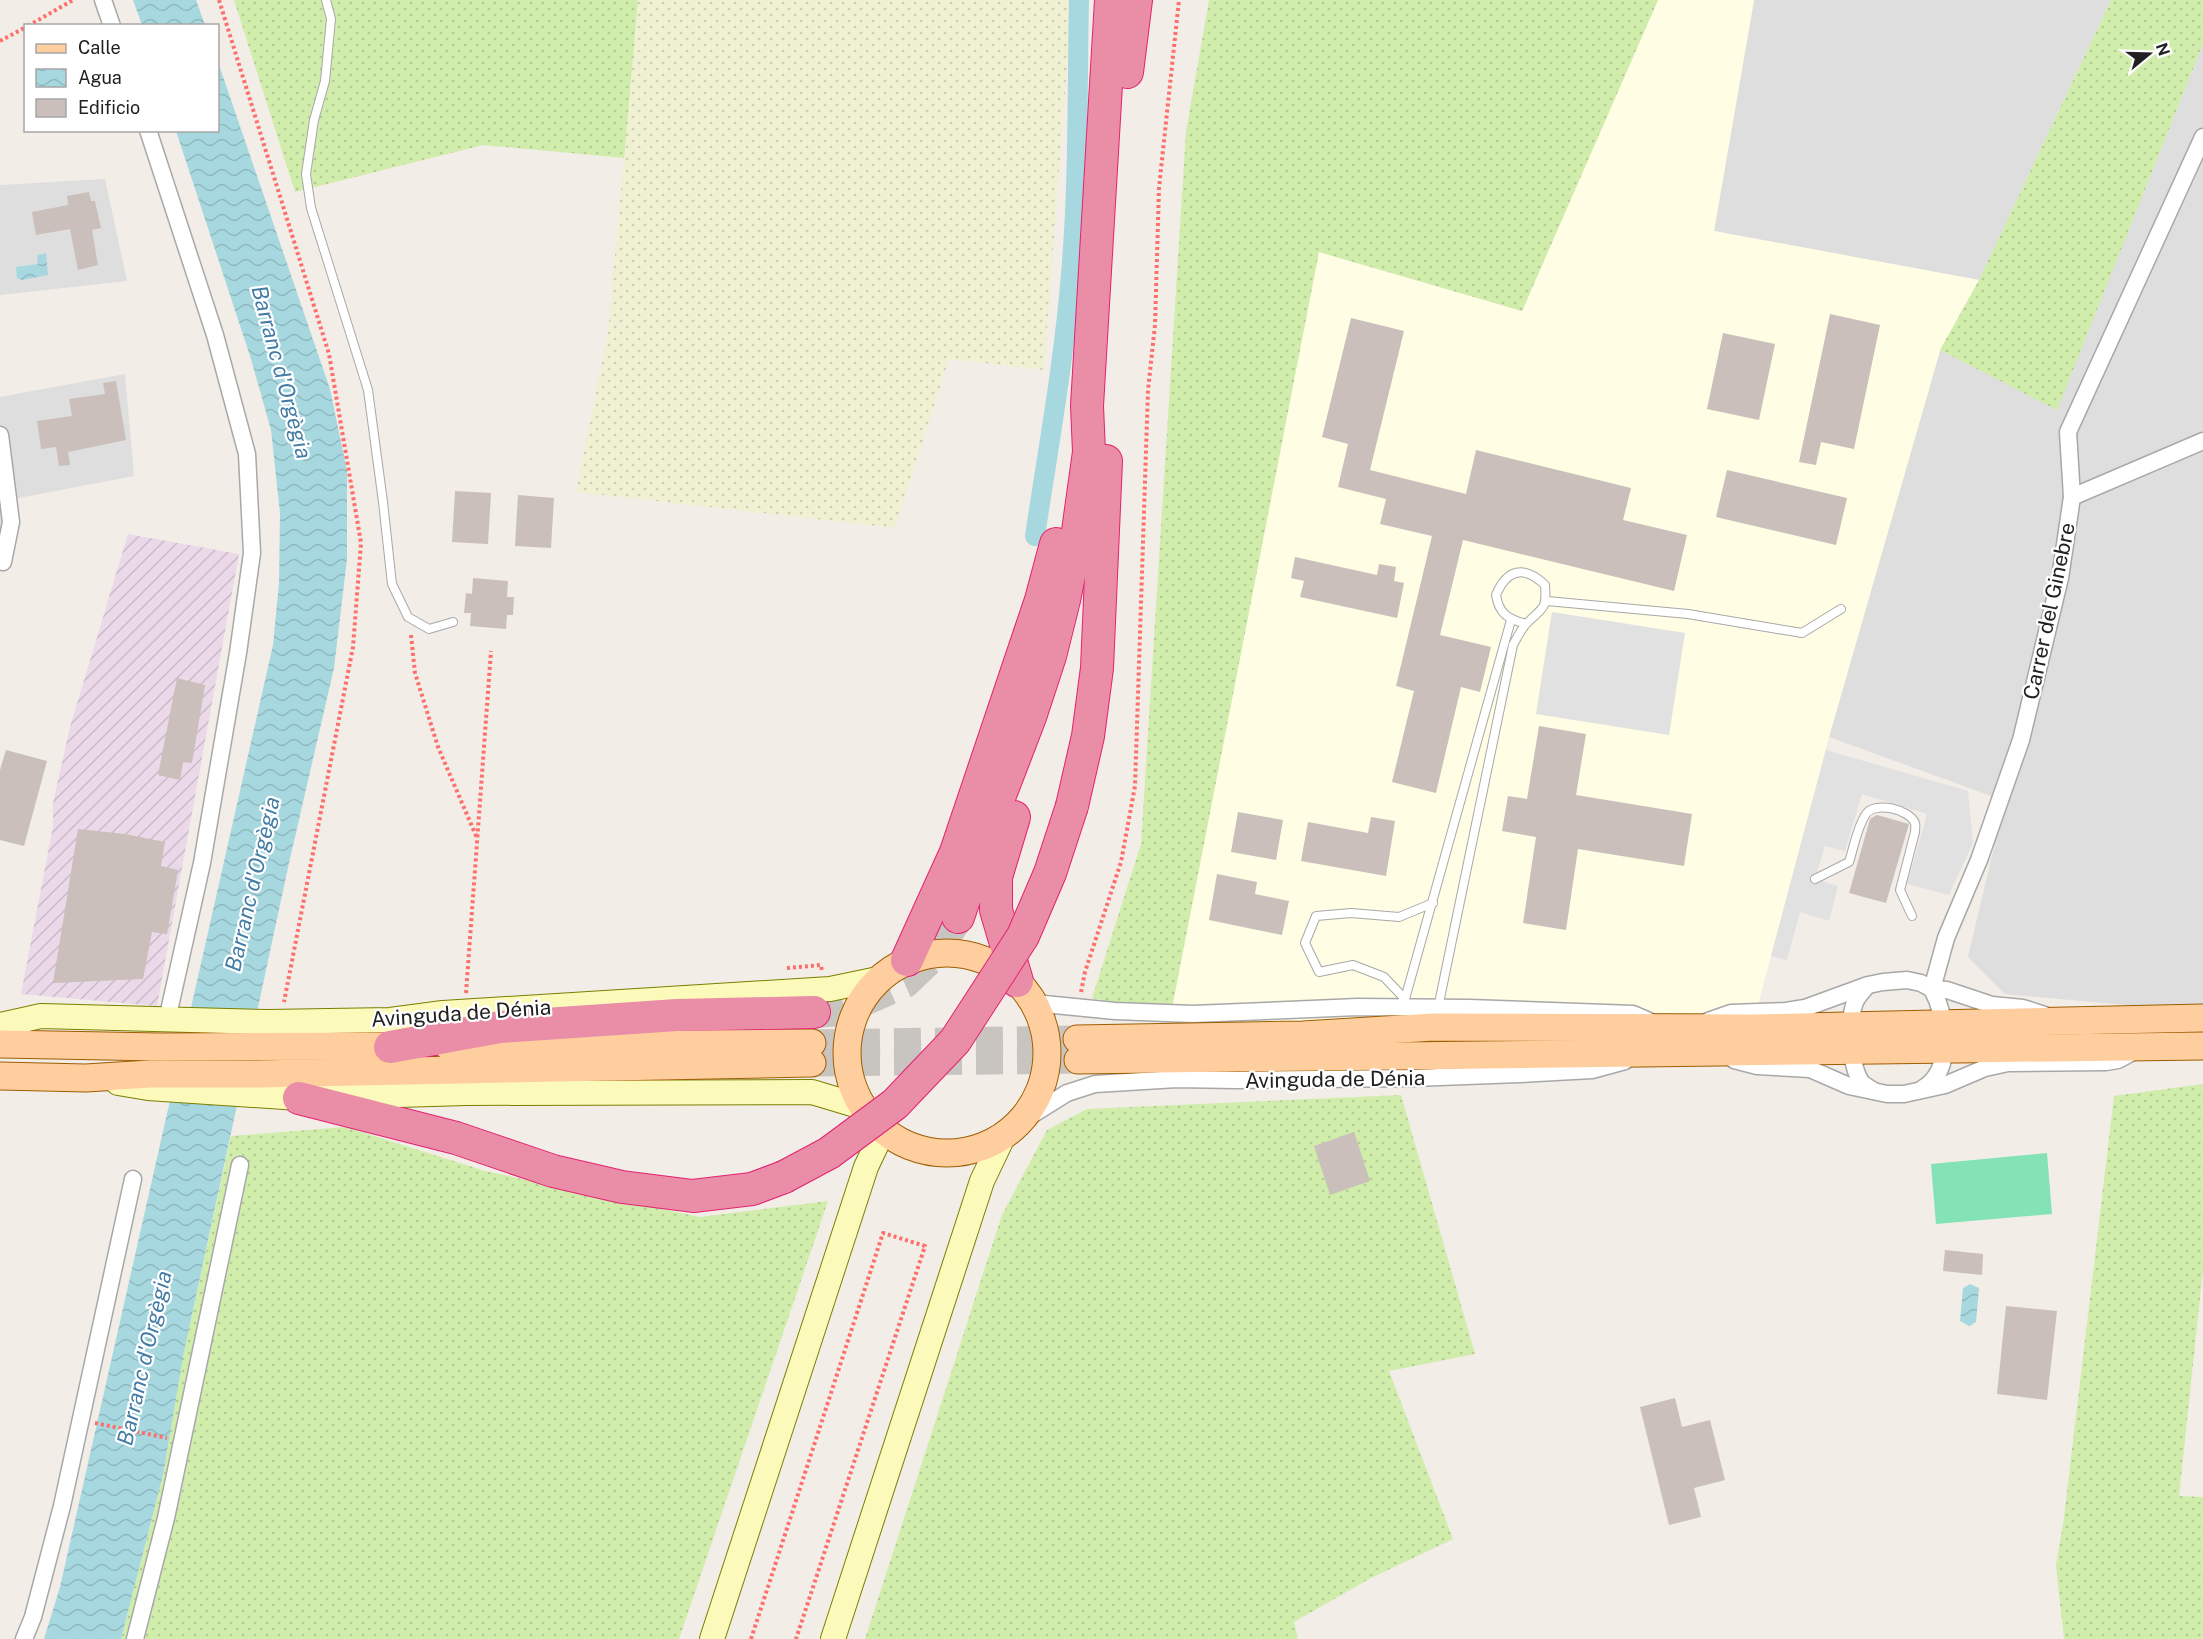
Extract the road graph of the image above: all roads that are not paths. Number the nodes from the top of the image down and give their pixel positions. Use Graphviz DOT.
graph roads {
  1 [pos="103,0"];
  2 [pos="326,0"];
  3 [pos="1111,0"];
  4 [pos="1128,0"];
  5 [pos="1136,0"];
  6 [pos="111,24"];
  7 [pos="1127,72"];
  8 [pos="149,132"];
  9 [pos="2203,137"];
  10 [pos="1098,406"];
  11 [pos="0,435"];
  12 [pos="2203,441"];
  13 [pos="2072,497"];
  14 [pos="2,567"];
  15 [pos="1546,602"];
  16 [pos="1841,609"];
  17 [pos="1511,620"];
  18 [pos="453,622"];
  19 [pos="1526,624"];
  20 [pos="1815,879"];
  21 [pos="1433,903"];
  22 [pos="1912,916"];
  23 [pos="958,917"];
  24 [pos="907,960"];
  25 [pos="878,979"];
  26 [pos="1868,985"];
  27 [pos="1932,989"];
  28 [pos="1025,992"];
  29 [pos="818,1001"];
  30 [pos="1401,1003"];
  31 [pos="1438,1008"];
  32 [pos="0,1014"];
  33 [pos="42,1016"];
  34 [pos="2203,1017"];
  35 [pos="167,1020"];
  36 [pos="2066,1022"];
  37 [pos="0,1025"];
  38 [pos="265,1034"];
  39 [pos="1670,1036"];
  40 [pos="1945,1036"];
  41 [pos="1851,1038"];
  42 [pos="0,1044"];
  43 [pos="2203,1046"];
  44 [pos="390,1047"];
  45 [pos="2143,1047"];
  46 [pos="1078,1049"];
  47 [pos="1708,1053"];
  48 [pos="0,1076"];
  49 [pos="252,1084"];
  50 [pos="1874,1091"];
  51 [pos="1918,1091"];
  52 [pos="299,1098"];
  53 [pos="862,1107"];
  54 [pos="1011,1130"];
  55 [pos="883,1131"];
  56 [pos="240,1165"];
  57 [pos="134,1179"];
  58 [pos="24,1639"];
  59 [pos="135,1639"];
  60 [pos="712,1639"];
  61 [pos="833,1639"];
  1 -- 6 [label="street"];
  2 -- 18 [label="lane"];
  3 -- 10 [label="highway"];
  4 -- 7 [label="highway"];
  5 -- 7 [label="highway"];
  7 -- 10 [label="highway"];
  8 -- 35 [label="street"];
  9 -- 13 [label="street, Carrer del Ginebre"];
  10 -- 23 [label="highway"];
  10 -- 24 [label="highway"];
  10 -- 28 [label="highway"];
  10 -- 52 [label="highway, bridge"];
  11 -- 14 [label="street"];
  12 -- 13 [label="street"];
  13 -- 27 [label="street, Carrer del Ginebre"];
  15 -- 16 [label="lane"];
  15 -- 17 [label="lane"];
  15 -- 19 [label="lane"];
  17 -- 19 [label="lane"];
  17 -- 21 [label="lane"];
  19 -- 31 [label="lane"];
  20 -- 22 [label="lane"];
  21 -- 30 [label="lane"];
  21 -- 30 [label="lane"];
  24 -- 25 [label="main road"];
  24 -- 28 [label="main road"];
  25 -- 29 [label="street, Avinguda de Dénia"];
  25 -- 53 [label="main road"];
  26 -- 27 [label="street, Avinguda de Dénia"];
  26 -- 39 [label="street, Avinguda de Dénia"];
  26 -- 41 [label="street"];
  27 -- 36 [label="street, Avinguda de Dénia"];
  27 -- 40 [label="street"];
  28 -- 30 [label="street, Avinguda de Dénia"];
  28 -- 54 [label="main road"];
  29 -- 38 [label="street, Avinguda de Dénia"];
  29 -- 44 [label="highway"];
  30 -- 31 [label="street, Avinguda de Dénia"];
  31 -- 39 [label="street, Avinguda de Dénia"];
  32 -- 33 [label="lane, Avinguda de Dénia"];
  33 -- 35 [label="street, Avinguda de Dénia"];
  33 -- 37 [label="street, Avinguda de Dénia"];
  34 -- 36 [label="main road, Avinguda de Dénia"];
  35 -- 38 [label="street, Avinguda de Dénia"];
  36 -- 40 [label="main road, Avinguda de Dénia"];
  38 -- 42 [label="main road, Avinguda de Dénia"];
  38 -- 44 [label="main road, Avinguda de Dénia"];
  39 -- 41 [label="main road, Avinguda de Dénia"];
  39 -- 46 [label="main road, Avinguda de Dénia"];
  39 -- 47 [label="main road, Avinguda de Dénia"];
  39 -- 54 [label="street, Avinguda de Dénia"];
  40 -- 41 [label="main road, Avinguda de Dénia"];
  40 -- 45 [label="main road, Avinguda de Dénia"];
  40 -- 51 [label="street"];
  41 -- 47 [label="main road, Avinguda de Dénia"];
  41 -- 50 [label="street"];
  43 -- 45 [label="main road, Avinguda de Dénia"];
  44 -- 49 [label="main road, Avinguda de Dénia"];
  45 -- 51 [label="street, Avinguda de Dénia"];
  47 -- 50 [label="street, Avinguda de Dénia"];
  48 -- 49 [label="main road, Avinguda de Dénia"];
  49 -- 52 [label="street"];
  50 -- 51 [label="street, Avinguda de Dénia"];
  52 -- 53 [label="street"];
  53 -- 55 [label="main road"];
  54 -- 55 [label="main road"];
  54 -- 61 [label="street"];
  55 -- 60 [label="street"];
  56 -- 59 [label="street"];
  57 -- 58 [label="street"];
}
